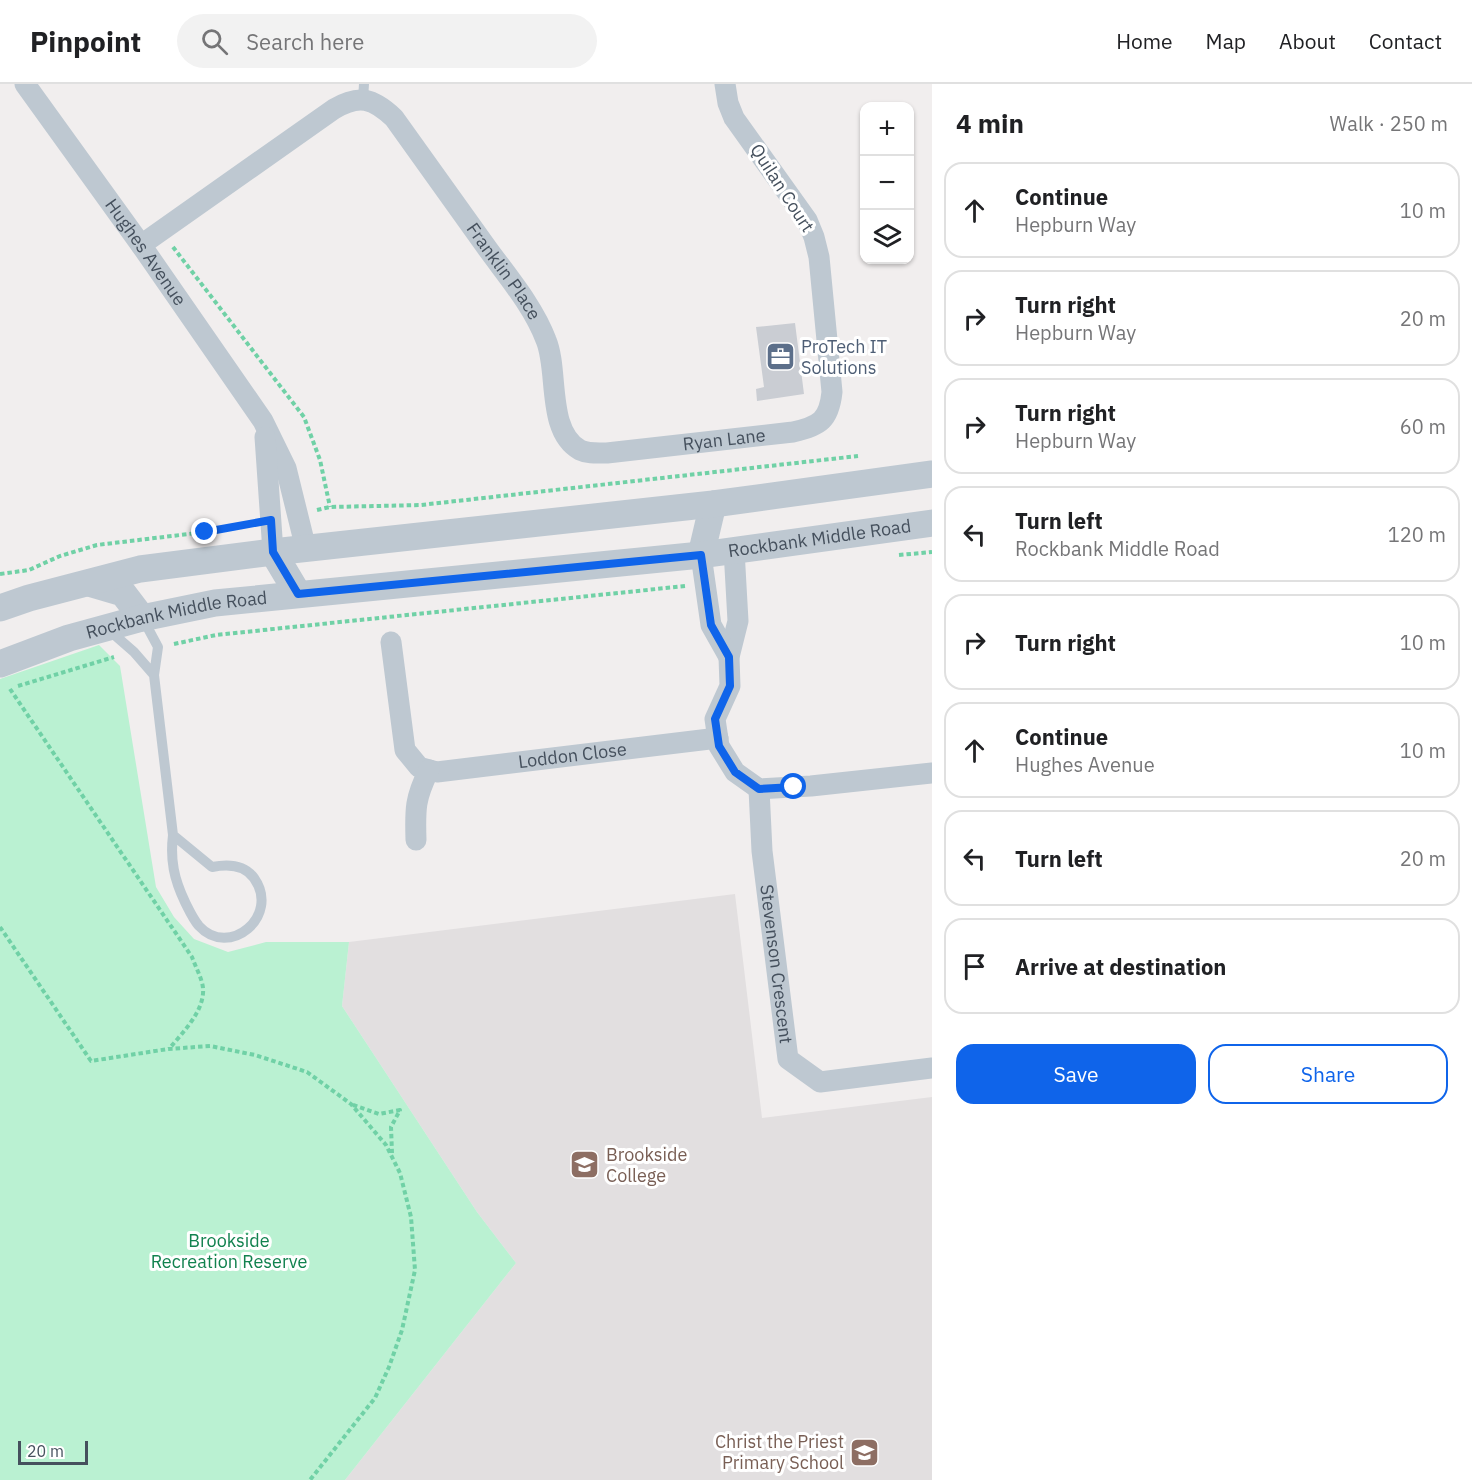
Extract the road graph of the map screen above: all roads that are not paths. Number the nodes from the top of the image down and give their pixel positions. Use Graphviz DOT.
graph roads {
  1 [pos="25,84"];
  2 [pos="725,84"];
  3 [pos="364,92"];
  4 [pos="141,245"];
  5 [pos="831,406"];
  6 [pos="264,421"];
  7 [pos="607,453"];
  8 [pos="932,474"];
  9 [pos="713,504"];
  10 [pos="932,523"];
  11 [pos="306,549"];
  12 [pos="734,550"];
  13 [pos="273,552"];
  14 [pos="701,555"];
  15 [pos="87,583"];
  16 [pos="298,594"];
  17 [pos="0,608"];
  18 [pos="142,618"];
  19 [pos="107,628"];
  20 [pos="391,642"];
  21 [pos="729,657"];
  22 [pos="0,664"];
  23 [pos="154,675"];
  24 [pos="718,738"];
  25 [pos="429,770"];
  26 [pos="932,773"];
  27 [pos="759,789"];
  28 [pos="173,835"];
  29 [pos="416,840"];
  30 [pos="932,1068"];
  1 -- 4 [label="street, Hughes Avenue"];
  2 -- 5 [label="street, Quilan Court"];
  3 -- 4 [label="street, Franklin Place"];
  3 -- 7 [label="street, Franklin Place"];
  4 -- 6 [label="street, Hughes Avenue"];
  5 -- 7 [label="street, Ryan Lane"];
  6 -- 11 [label="street, Hughes Avenue"];
  6 -- 13 [label="street"];
  8 -- 9 [label="street"];
  9 -- 11 [label="street"];
  9 -- 12 [label="street"];
  9 -- 14 [label="street"];
  10 -- 12 [label="street, Rockbank Middle Road"];
  11 -- 13 [label="street"];
  11 -- 16 [label="street"];
  12 -- 14 [label="street, Rockbank Middle Road"];
  12 -- 21 [label="street"];
  13 -- 15 [label="street"];
  13 -- 16 [label="street"];
  14 -- 16 [label="street, Rockbank Middle Road"];
  14 -- 21 [label="street"];
  15 -- 17 [label="street"];
  15 -- 18 [label="street"];
  16 -- 18 [label="street, Rockbank Middle Road"];
  18 -- 19 [label="street, Rockbank Middle Road"];
  18 -- 23 [label="lane"];
  19 -- 22 [label="street, Rockbank Middle Road"];
  19 -- 23 [label="lane"];
  20 -- 25 [label="street"];
  21 -- 24 [label="street"];
  23 -- 28 [label="lane"];
  24 -- 25 [label="street, Loddon Close"];
  24 -- 27 [label="street"];
  25 -- 29 [label="street"];
  26 -- 27 [label="street"];
  27 -- 30 [label="street, Stevenson Crescent"];
  28 -- 28 [label="lane"];
}
